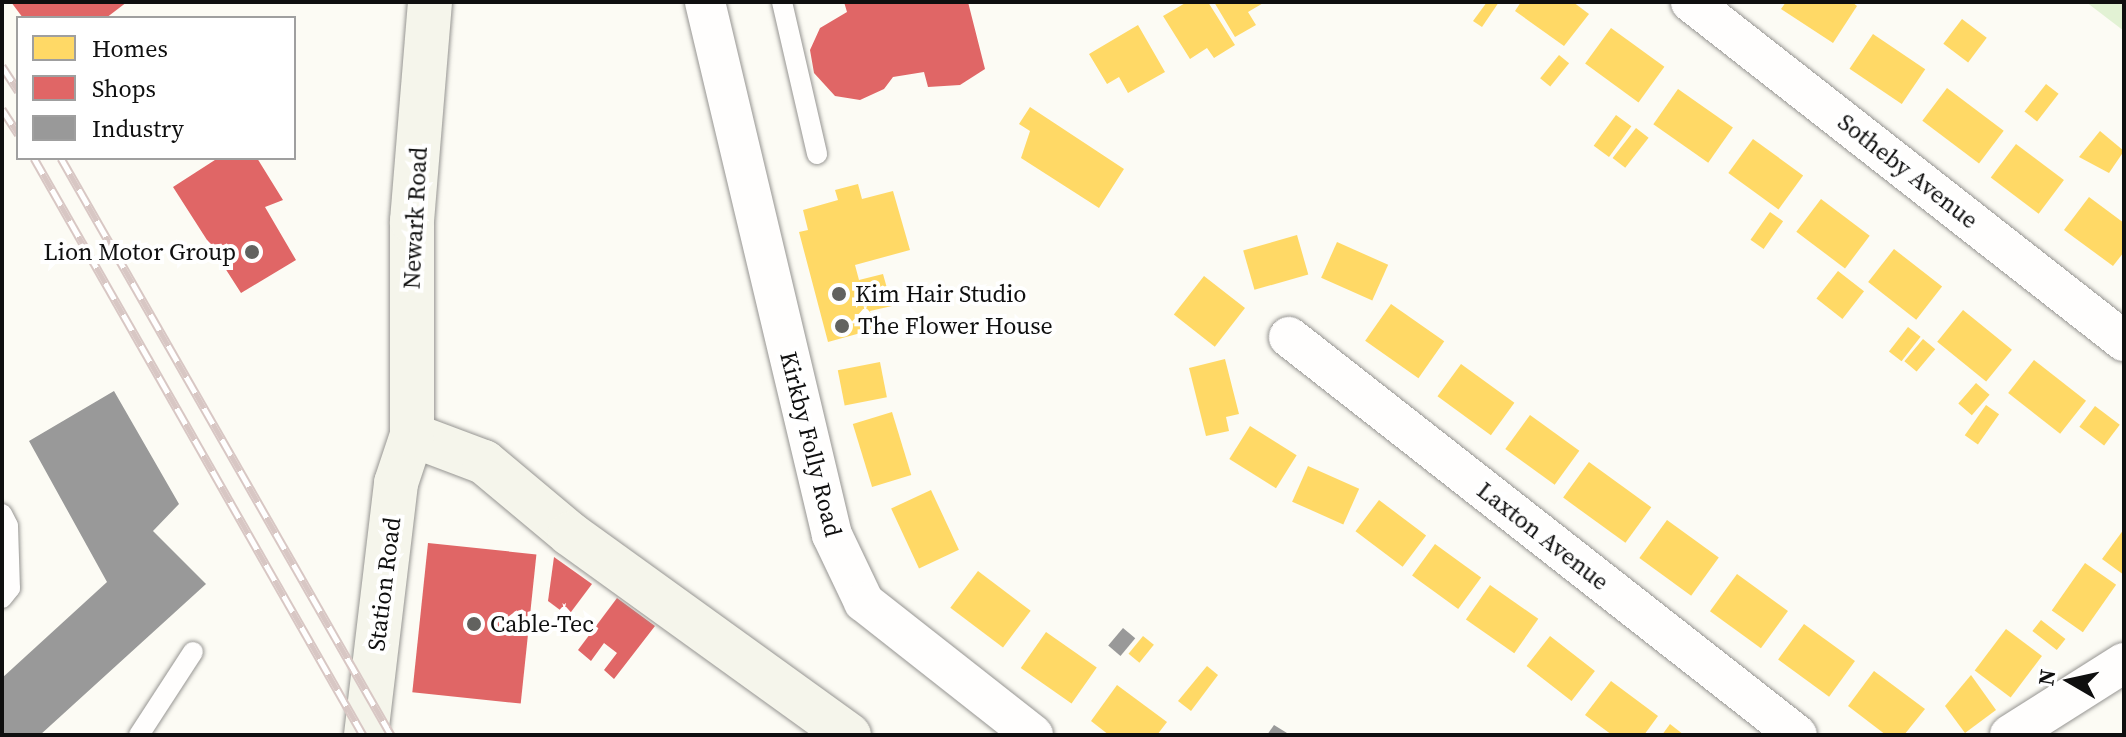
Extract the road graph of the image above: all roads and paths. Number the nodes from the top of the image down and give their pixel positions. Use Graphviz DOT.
graph roads {
  1 [pos="430,2"];
  2 [pos="782,2"];
  3 [pos="1691,2"];
  4 [pos="707,3"];
  5 [pos="817,154"];
  6 [pos="1289,337"];
  7 [pos="2124,341"];
  8 [pos="412,435"];
  9 [pos="2,514"];
  10 [pos="2,598"];
  11 [pos="193,652"];
  12 [pos="2124,663"];
  13 [pos="139,735"];
  14 [pos="366,735"];
  15 [pos="849,735"];
  16 [pos="1033,735"];
  17 [pos="1797,735"];
  18 [pos="2010,735"];
  1 -- 8 [label="main road, Newark Road"];
  2 -- 5 [label="lane"];
  3 -- 7 [label="street, Sotheby Avenue"];
  4 -- 16 [label="street, Kirkby Folly Road"];
  6 -- 17 [label="street, Laxton Avenue"];
  8 -- 14 [label="main road, Station Road"];
  8 -- 15 [label="main road"];
  9 -- 10 [label="lane"];
  11 -- 13 [label="lane"];
  12 -- 18 [label="street"];
}
